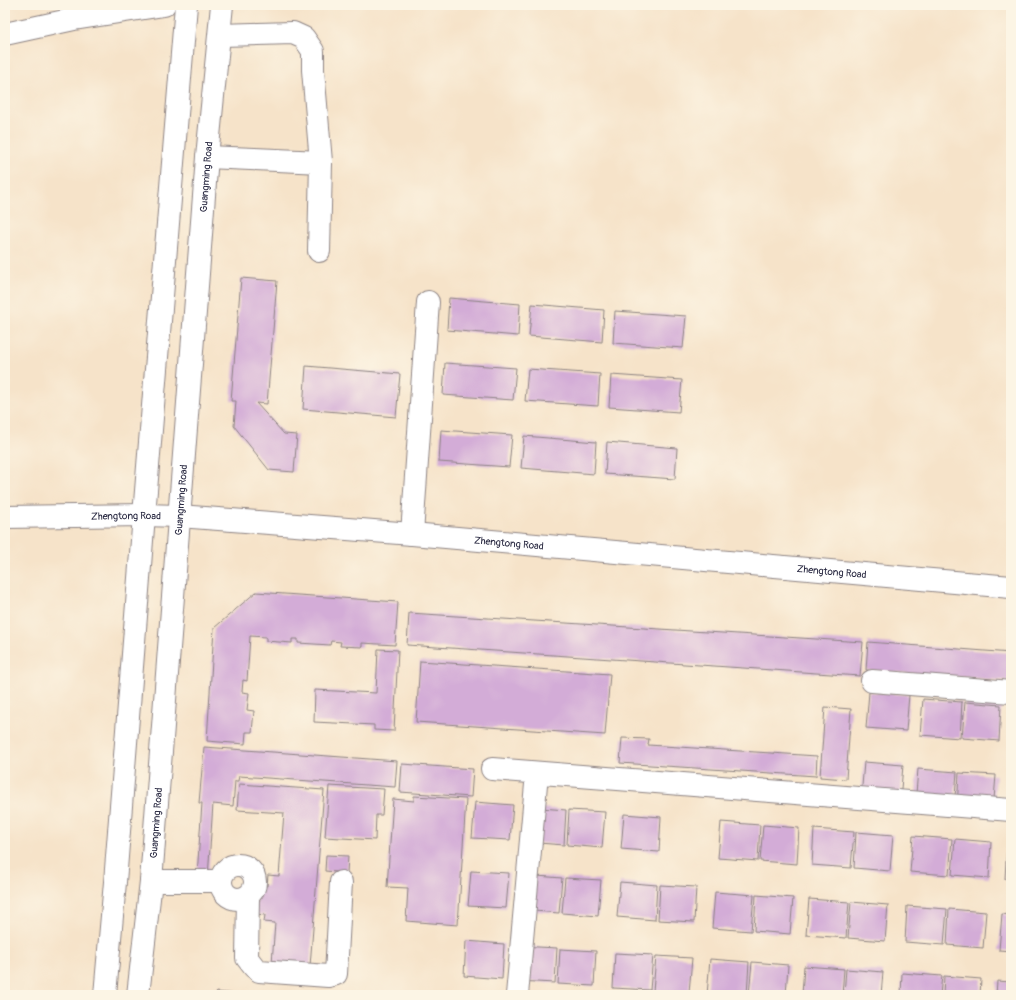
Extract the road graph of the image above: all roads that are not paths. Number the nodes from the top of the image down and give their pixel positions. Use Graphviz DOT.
graph roads {
  1 [pos="164,5"];
  2 [pos="186,5"];
  3 [pos="222,5"];
  4 [pos="5,34"];
  5 [pos="220,35"];
  6 [pos="207,157"];
  7 [pos="321,162"];
  8 [pos="319,251"];
  9 [pos="428,302"];
  10 [pos="144,515"];
  11 [pos="179,516"];
  12 [pos="5,517"];
  13 [pos="412,534"];
  14 [pos="1011,587"];
  15 [pos="872,681"];
  16 [pos="1011,692"];
  17 [pos="492,769"];
  18 [pos="537,773"];
  19 [pos="1011,810"];
  20 [pos="150,881"];
  21 [pos="341,882"];
  22 [pos="105,995"];
  23 [pos="138,995"];
  24 [pos="517,995"];
  1 -- 4 [label="main road"];
  2 -- 10 [label="main road"];
  3 -- 5 [label="main road, Guangming Road"];
  5 -- 6 [label="main road, Guangming Road"];
  5 -- 7 [label="main road"];
  6 -- 7 [label="main road"];
  6 -- 11 [label="main road, Guangming Road"];
  7 -- 8 [label="main road"];
  9 -- 13 [label="main road"];
  10 -- 11 [label="main road, Zhengtong Road"];
  10 -- 12 [label="main road, Zhengtong Road"];
  10 -- 22 [label="main road"];
  11 -- 13 [label="main road, Zhengtong Road"];
  11 -- 20 [label="main road, Guangming Road"];
  13 -- 14 [label="main road, Zhengtong Road"];
  15 -- 16 [label="main road"];
  17 -- 18 [label="main road"];
  18 -- 19 [label="main road"];
  18 -- 24 [label="main road"];
  20 -- 21 [label="main road"];
  20 -- 23 [label="main road, Guangming Road"];
}
